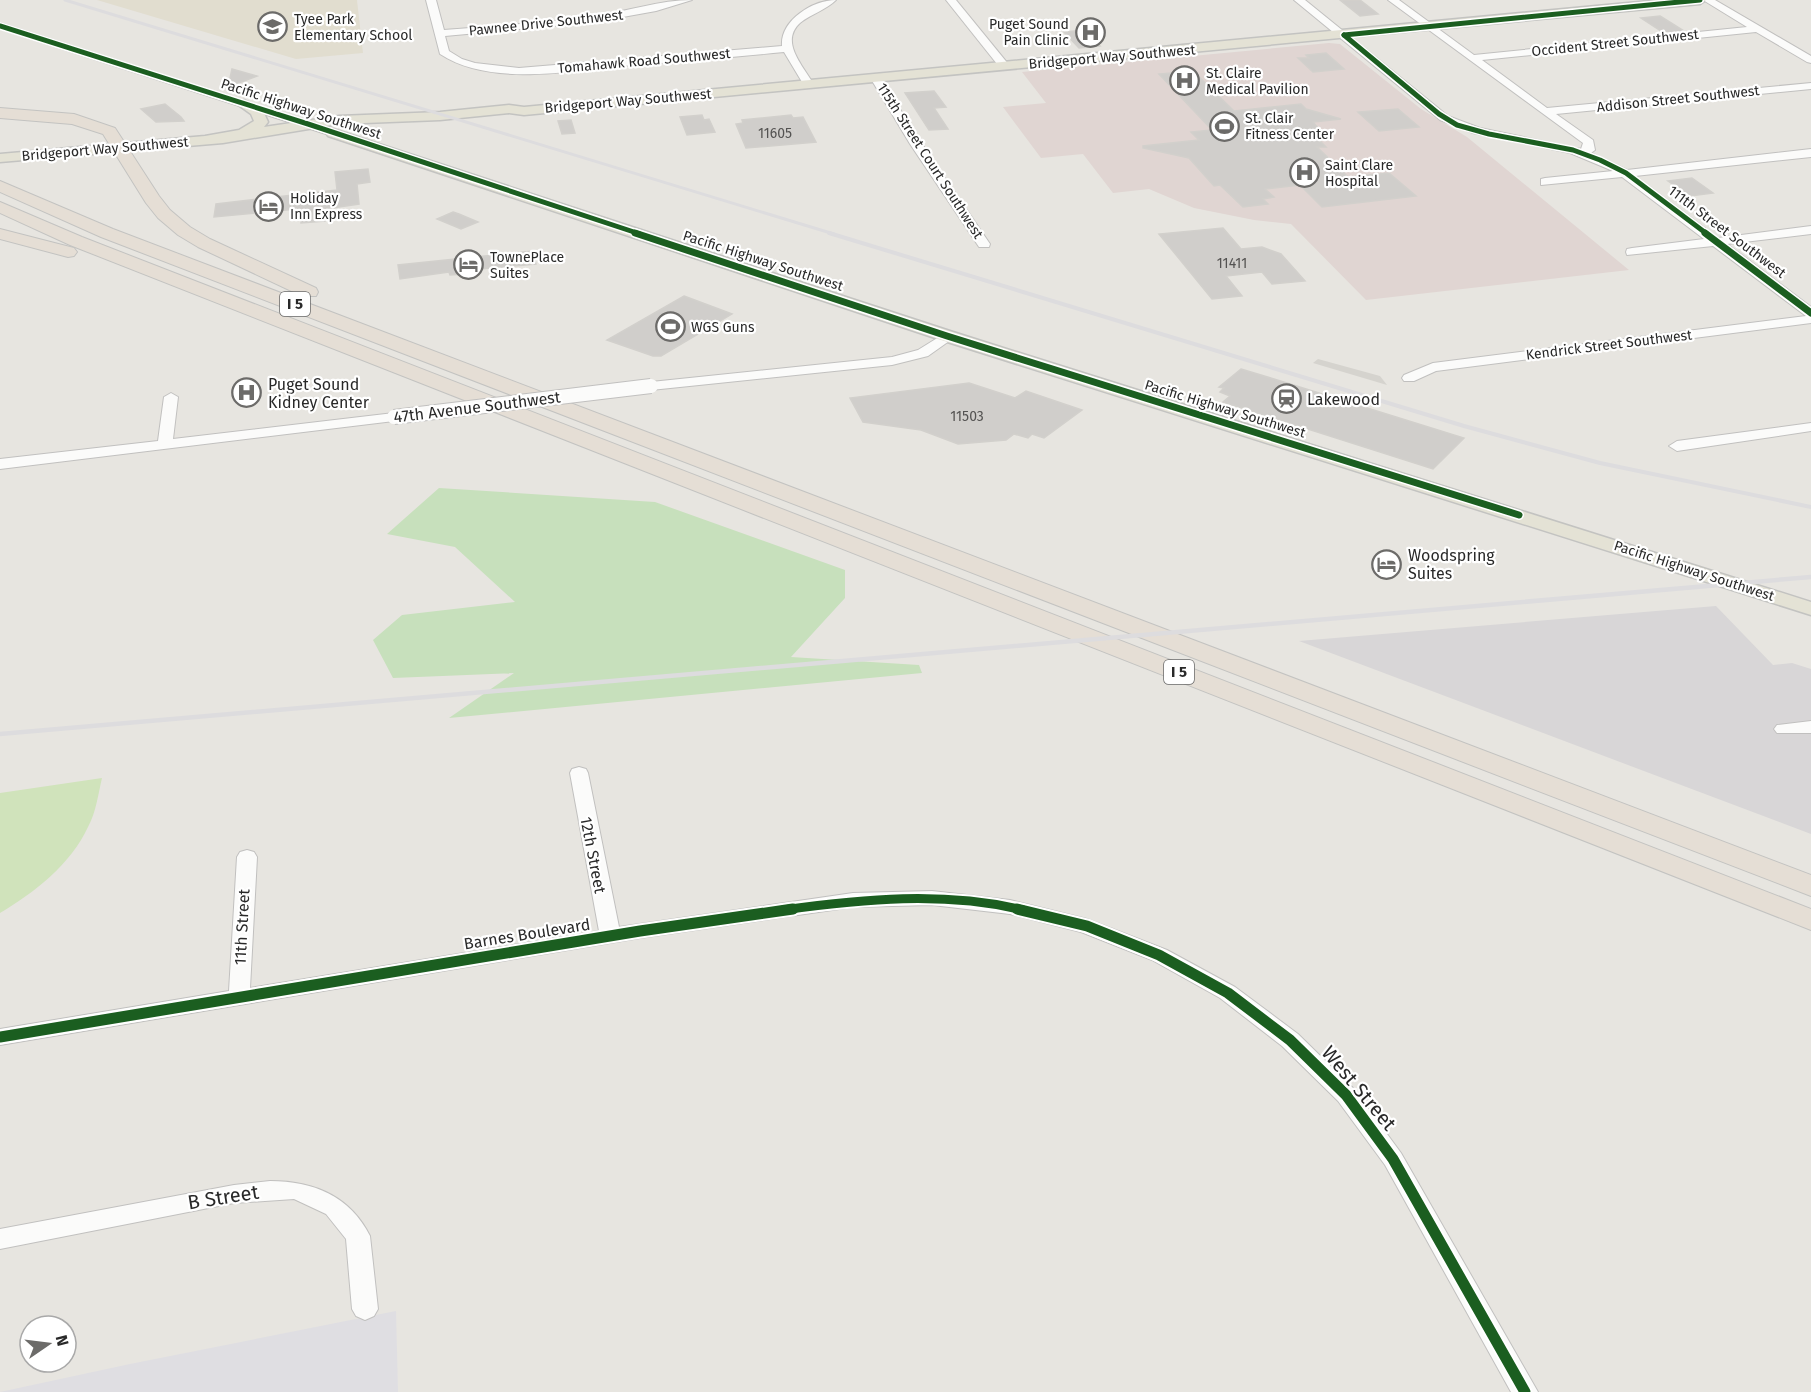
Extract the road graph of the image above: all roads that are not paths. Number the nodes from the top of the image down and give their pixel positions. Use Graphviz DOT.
graph roads {
  1 [pos="431,0"];
  2 [pos="687,0"];
  3 [pos="831,0"];
  4 [pos="951,0"];
  5 [pos="1299,0"];
  6 [pos="1393,0"];
  7 [pos="1700,0"];
  8 [pos="1708,0"];
  9 [pos="0,26"];
  10 [pos="1431,27"];
  11 [pos="1759,29"];
  12 [pos="439,33"];
  13 [pos="1344,35"];
  14 [pos="787,49"];
  15 [pos="1472,58"];
  16 [pos="1811,60"];
  17 [pos="1005,67"];
  18 [pos="876,79"];
  19 [pos="809,85"];
  20 [pos="1811,86"];
  21 [pos="244,104"];
  22 [pos="524,111"];
  23 [pos="1545,112"];
  24 [pos="0,113"];
  25 [pos="308,124"];
  26 [pos="415,124"];
  27 [pos="333,133"];
  28 [pos="240,136"];
  29 [pos="119,148"];
  30 [pos="1582,153"];
  31 [pos="1811,153"];
  32 [pos="399,155"];
  33 [pos="0,158"];
  34 [pos="1626,173"];
  35 [pos="1545,182"];
  36 [pos="0,186"];
  37 [pos="0,207"];
  38 [pos="1811,230"];
  39 [pos="0,234"];
  40 [pos="1716,241"];
  41 [pos="984,244"];
  42 [pos="1632,252"];
  43 [pos="1811,313"];
  44 [pos="1811,319"];
  45 [pos="947,336"];
  46 [pos="1409,378"];
  47 [pos="171,397"];
  48 [pos="592,417"];
  49 [pos="548,425"];
  50 [pos="1811,427"];
  51 [pos="165,446"];
  52 [pos="1677,446"];
  53 [pos="0,464"];
  54 [pos="1811,609"];
  55 [pos="1811,727"];
  56 [pos="1783,729"];
  57 [pos="579,773"];
  58 [pos="247,857"];
  59 [pos="1811,886"];
  60 [pos="1060,918"];
  61 [pos="1811,920"];
  62 [pos="610,936"];
  63 [pos="239,998"];
  64 [pos="0,1036"];
  65 [pos="0,1239"];
  66 [pos="365,1309"];
  67 [pos="1525,1392"];
  1 -- 12 [label="street, Tomahawk Road Southwest"];
  2 -- 12 [label="street, Pawnee Drive Southwest"];
  3 -- 14 [label="street"];
  4 -- 17 [label="street"];
  5 -- 13 [label="street, 111th Street Southwest"];
  6 -- 10 [label="street"];
  7 -- 10 [label="main road, Bridgeport Way Southwest"];
  8 -- 11 [label="street"];
  9 -- 21 [label="street, Pacific Highway Southwest"];
  10 -- 13 [label="main road, Bridgeport Way Southwest"];
  10 -- 15 [label="street"];
  11 -- 15 [label="street, Occident Street Southwest"];
  11 -- 16 [label="street"];
  12 -- 14 [label="street, Tomahawk Road Southwest"];
  13 -- 17 [label="main road, Bridgeport Way Southwest"];
  13 -- 30 [label="street, 111th Street Southwest"];
  14 -- 19 [label="street"];
  15 -- 23 [label="street"];
  17 -- 18 [label="main road, Bridgeport Way Southwest"];
  18 -- 19 [label="main road, Bridgeport Way Southwest"];
  18 -- 41 [label="street, 115th Street Court Southwest"];
  19 -- 22 [label="main road, Bridgeport Way Southwest"];
  20 -- 23 [label="street, Addison Street Southwest"];
  21 -- 25 [label="street, Pacific Highway Southwest"];
  21 -- 28 [label="main road"];
  22 -- 25 [label="main road, Bridgeport Way Southwest"];
  22 -- 26 [label="main road, Bridgeport Way Southwest"];
  23 -- 30 [label="street"];
  24 -- 29 [label="highway"];
  25 -- 27 [label="street, Pacific Highway Southwest"];
  25 -- 28 [label="main road, Bridgeport Way Southwest"];
  26 -- 27 [label="main road, Bridgeport Way Southwest"];
  26 -- 32 [label="main road"];
  27 -- 28 [label="main road, Bridgeport Way Southwest"];
  27 -- 32 [label="main road, Pacific Highway Southwest"];
  28 -- 29 [label="main road, Bridgeport Way Southwest"];
  29 -- 33 [label="main road, Bridgeport Way Southwest"];
  29 -- 48 [label="highway"];
  30 -- 34 [label="street, 111th Street Southwest"];
  31 -- 34 [label="street"];
  32 -- 45 [label="main road, Pacific Highway Southwest"];
  34 -- 35 [label="street"];
  34 -- 40 [label="street, 111th Street Southwest"];
  36 -- 48 [label="highway, I 5"];
  37 -- 49 [label="highway, I 5"];
  38 -- 40 [label="street"];
  39 -- 49 [label="highway"];
  40 -- 42 [label="street"];
  40 -- 43 [label="street, 111th Street Southwest"];
  44 -- 46 [label="street, Kendrick Street Southwest"];
  45 -- 51 [label="street, 47th Avenue Southwest, bridge"];
  45 -- 54 [label="main road, Pacific Highway Southwest"];
  47 -- 51 [label="street"];
  48 -- 59 [label="highway, I 5"];
  49 -- 61 [label="highway, I 5"];
  50 -- 52 [label="street"];
  51 -- 53 [label="street, 47th Avenue Southwest"];
  55 -- 56 [label="street"];
  57 -- 62 [label="street, 12th Street"];
  58 -- 63 [label="street, 11th Street"];
  60 -- 62 [label="street, Barnes Boulevard"];
  60 -- 67 [label="street, West Street"];
  62 -- 63 [label="street, Barnes Boulevard"];
  63 -- 64 [label="street, Barnes Boulevard"];
  65 -- 66 [label="street, B Street"];
}
